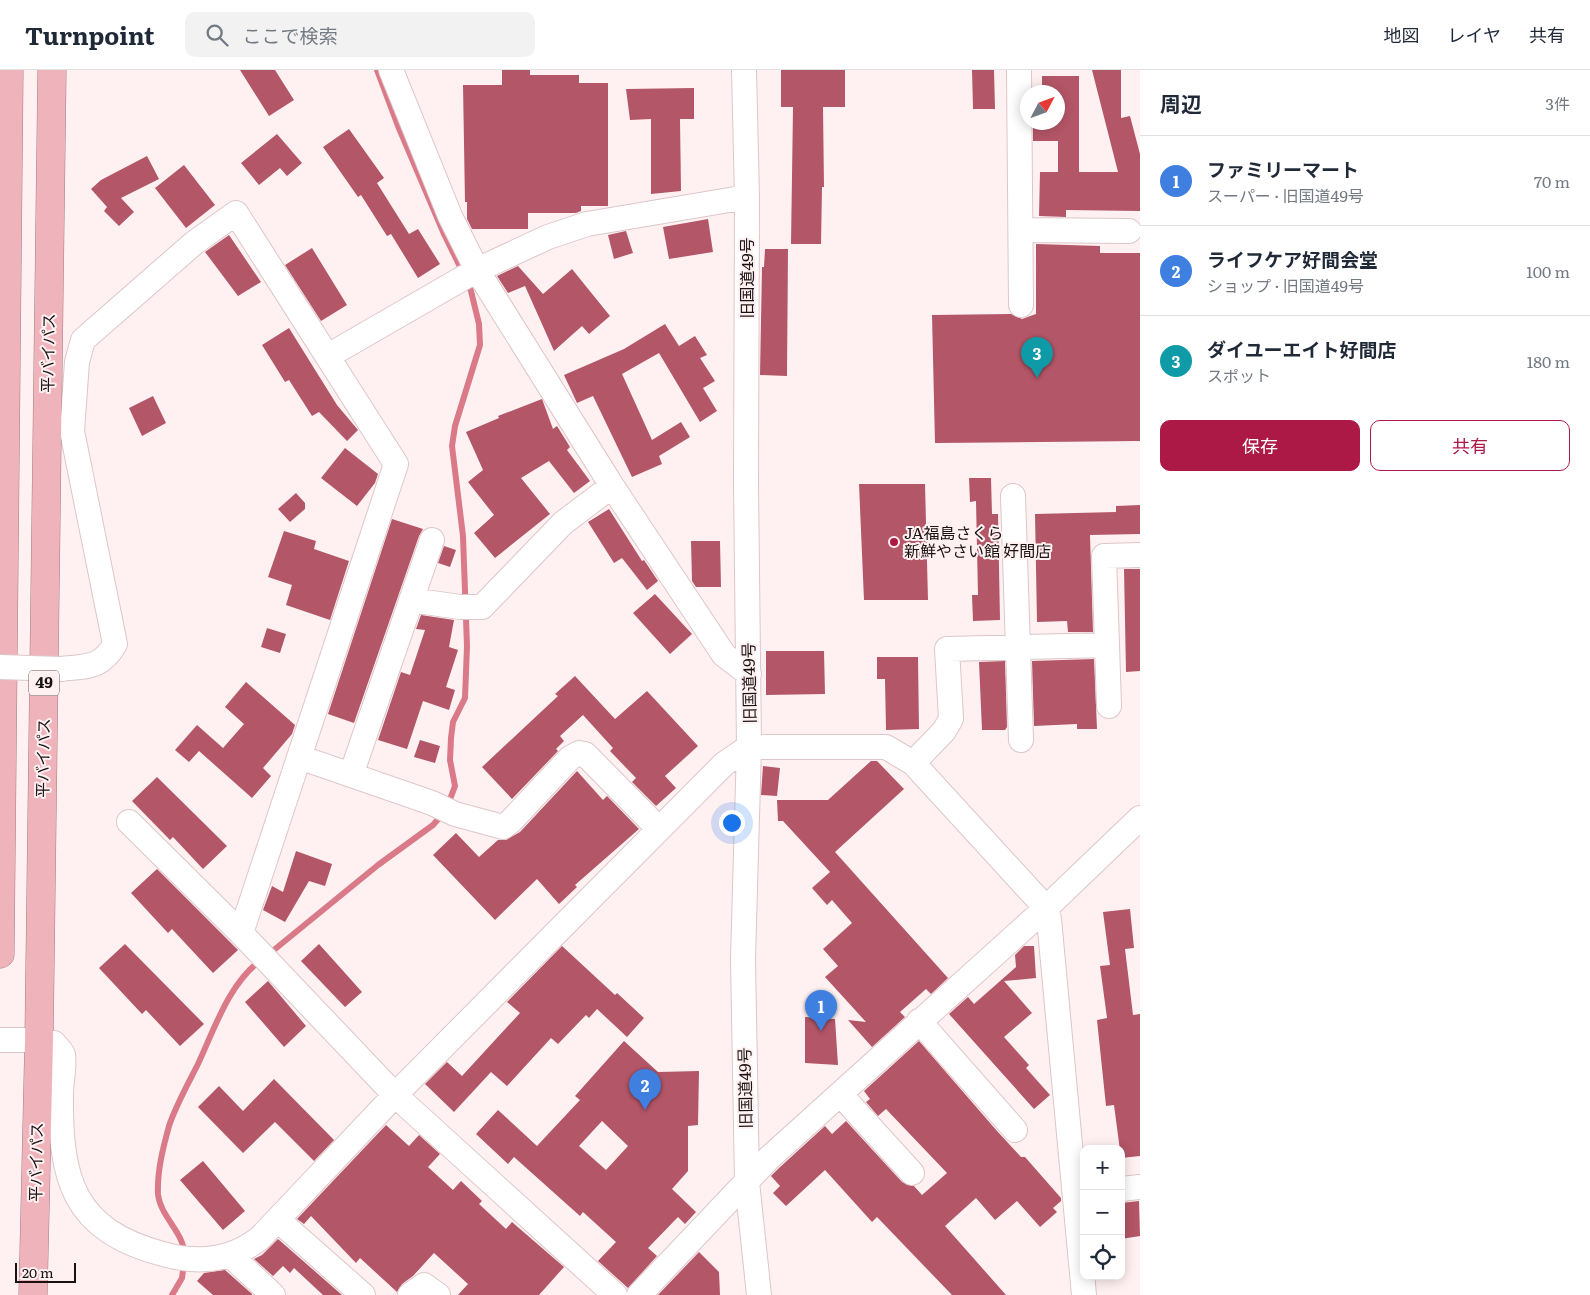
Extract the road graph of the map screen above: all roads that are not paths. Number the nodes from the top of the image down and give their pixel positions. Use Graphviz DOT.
graph roads {
  1 [pos="9,70"];
  2 [pos="52,70"];
  3 [pos="391,70"];
  4 [pos="744,70"];
  5 [pos="1019,70"];
  6 [pos="747,197"];
  7 [pos="1021,230"];
  8 [pos="1129,231"];
  9 [pos="470,273"];
  10 [pos="1021,305"];
  11 [pos="328,356"];
  12 [pos="612,486"];
  13 [pos="1012,496"];
  14 [pos="432,540"];
  15 [pos="1140,555"];
  16 [pos="411,600"];
  17 [pos="1107,645"];
  18 [pos="1018,647"];
  19 [pos="0,667"];
  20 [pos="749,674"];
  21 [pos="1109,706"];
  22 [pos="1021,740"];
  23 [pos="749,746"];
  24 [pos="299,757"];
  25 [pos="913,763"];
  26 [pos="351,774"];
  27 [pos="1140,818"];
  28 [pos="129,822"];
  29 [pos="658,828"];
  30 [pos="1046,908"];
  31 [pos="241,933"];
  32 [pos="0,954"];
  33 [pos="919,1022"];
  34 [pos="0,1040"];
  35 [pos="39,1040"];
  36 [pos="395,1095"];
  37 [pos="841,1095"];
  38 [pos="1015,1130"];
  39 [pos="912,1173"];
  40 [pos="746,1182"];
  41 [pos="1140,1187"];
  42 [pos="1125,1189"];
  43 [pos="1078,1194"];
  44 [pos="278,1220"];
  45 [pos="231,1256"];
  46 [pos="33,1295"];
  47 [pos="273,1295"];
  48 [pos="363,1295"];
  49 [pos="410,1295"];
  50 [pos="438,1295"];
  51 [pos="615,1295"];
  52 [pos="639,1295"];
  53 [pos="759,1295"];
  54 [pos="1084,1295"];
  1 -- 32 [label="highway"];
  2 -- 35 [label="highway, 平バイパス / 49"];
  3 -- 9 [label="street"];
  4 -- 6 [label="street, 旧国道49号"];
  5 -- 7 [label="street"];
  6 -- 9 [label="street"];
  6 -- 20 [label="street, 旧国道49号"];
  7 -- 8 [label="street"];
  7 -- 10 [label="street"];
  9 -- 11 [label="street"];
  9 -- 12 [label="street"];
  11 -- 19 [label="street, bridge"];
  11 -- 24 [label="street"];
  12 -- 16 [label="street"];
  12 -- 20 [label="street"];
  13 -- 18 [label="street"];
  14 -- 16 [label="street"];
  15 -- 17 [label="street"];
  16 -- 26 [label="street"];
  17 -- 18 [label="street"];
  17 -- 21 [label="street"];
  18 -- 22 [label="street"];
  18 -- 25 [label="street"];
  20 -- 23 [label="street, 旧国道49号"];
  23 -- 25 [label="street"];
  23 -- 29 [label="street"];
  23 -- 40 [label="street, 旧国道49号"];
  24 -- 26 [label="street"];
  24 -- 31 [label="street"];
  25 -- 30 [label="street"];
  26 -- 29 [label="street"];
  27 -- 30 [label="street"];
  28 -- 31 [label="street"];
  29 -- 36 [label="street"];
  30 -- 33 [label="street"];
  30 -- 43 [label="street"];
  31 -- 36 [label="street"];
  33 -- 37 [label="street"];
  33 -- 38 [label="street"];
  34 -- 35 [label="street"];
  35 -- 45 [label="street"];
  35 -- 46 [label="highway, 平バイパス / 49"];
  36 -- 44 [label="street"];
  36 -- 51 [label="street"];
  37 -- 39 [label="street"];
  37 -- 40 [label="street"];
  40 -- 52 [label="street"];
  40 -- 53 [label="street, 旧国道49号"];
  41 -- 42 [label="street"];
  43 -- 54 [label="street"];
  44 -- 45 [label="street"];
  44 -- 48 [label="street"];
  45 -- 47 [label="street"];
  49 -- 50 [label="street"];
}
